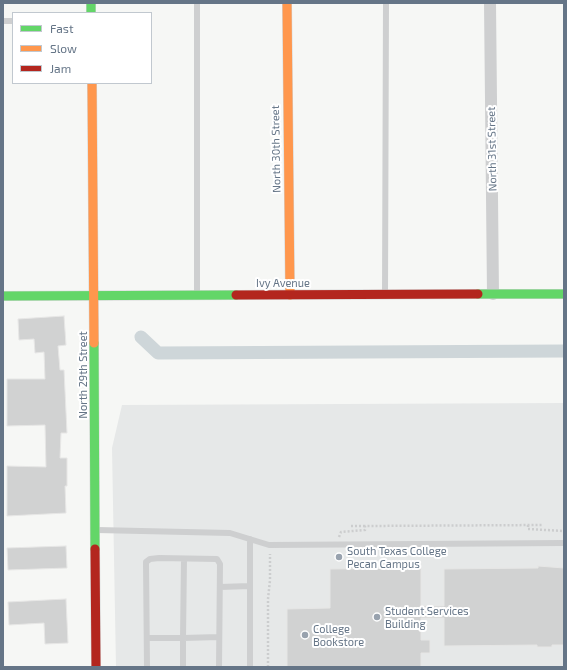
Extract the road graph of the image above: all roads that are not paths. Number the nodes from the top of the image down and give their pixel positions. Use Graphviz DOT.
graph roads {
  1 [pos="198,3"];
  2 [pos="287,3"];
  3 [pos="386,3"];
  4 [pos="490,3"];
  5 [pos="92,84"];
  6 [pos="385,294"];
  7 [pos="493,294"];
  8 [pos="564,294"];
  9 [pos="197,295"];
  10 [pos="290,295"];
  11 [pos="3,296"];
  12 [pos="94,296"];
  13 [pos="95,530"];
  14 [pos="250,539"];
  15 [pos="564,544"];
  16 [pos="184,559"];
  17 [pos="250,586"];
  18 [pos="220,587"];
  19 [pos="219,637"];
  20 [pos="147,638"];
  21 [pos="183,638"];
  22 [pos="96,667"];
  23 [pos="147,667"];
  24 [pos="183,667"];
  25 [pos="219,667"];
  26 [pos="250,667"];
  1 -- 9 [label="lane"];
  2 -- 10 [label="street, North 30th Street"];
  3 -- 6 [label="lane"];
  4 -- 7 [label="street, North 31st Street"];
  5 -- 12 [label="street, North 29th Street"];
  6 -- 7 [label="street, Ivy Avenue"];
  6 -- 10 [label="street, Ivy Avenue"];
  7 -- 8 [label="street, Ivy Avenue"];
  9 -- 10 [label="street, Ivy Avenue"];
  9 -- 12 [label="street, Ivy Avenue"];
  11 -- 12 [label="street, Ivy Avenue"];
  12 -- 13 [label="street, North 29th Street"];
  13 -- 14 [label="lane"];
  13 -- 22 [label="street, North 29th Street"];
  14 -- 15 [label="lane"];
  14 -- 17 [label="lane"];
  16 -- 18 [label="lane"];
  16 -- 20 [label="lane"];
  16 -- 21 [label="lane"];
  17 -- 18 [label="lane"];
  17 -- 26 [label="lane"];
  18 -- 19 [label="lane"];
  19 -- 21 [label="lane"];
  19 -- 25 [label="lane"];
  20 -- 21 [label="lane"];
  20 -- 23 [label="lane"];
  21 -- 24 [label="lane"];
}
